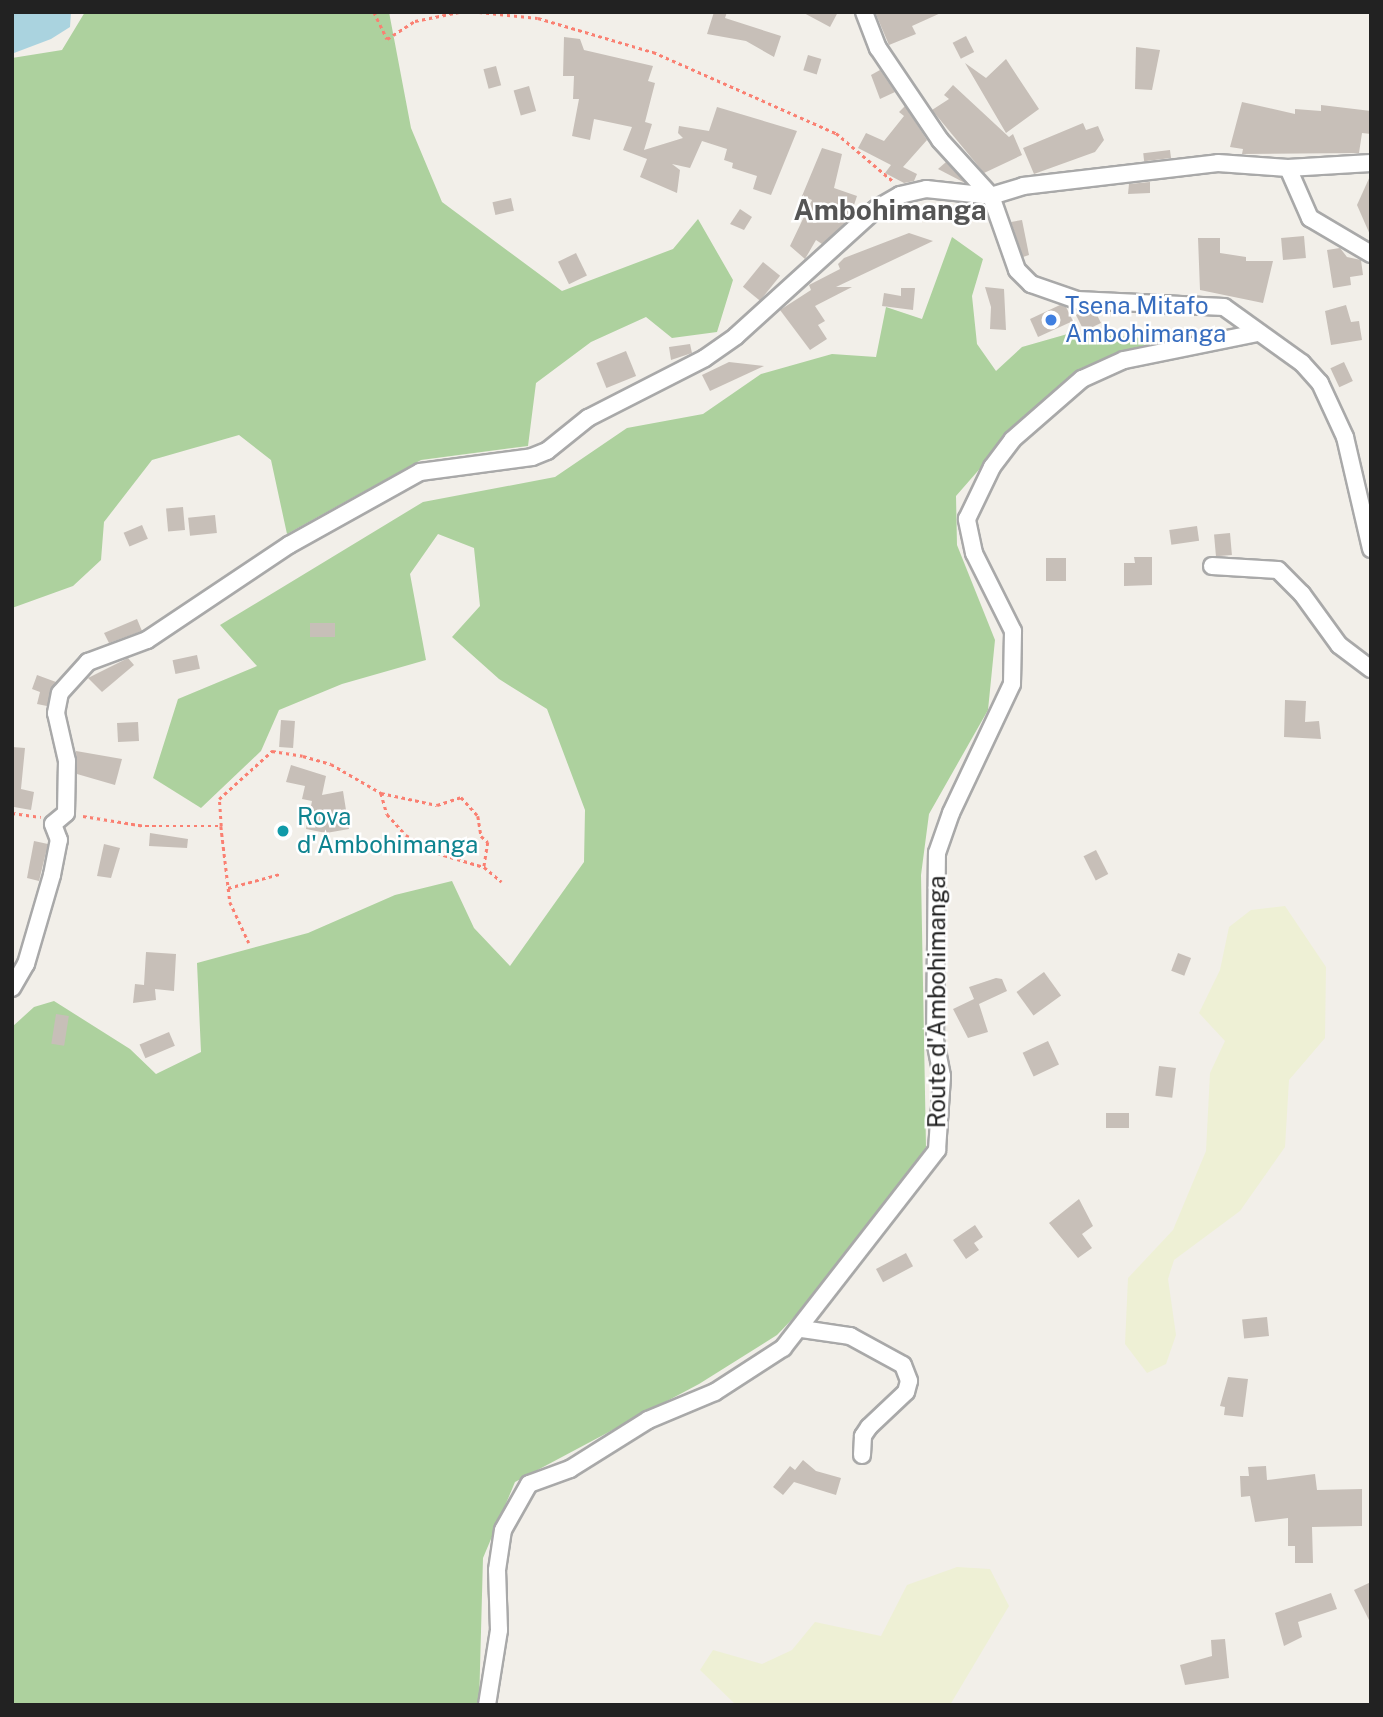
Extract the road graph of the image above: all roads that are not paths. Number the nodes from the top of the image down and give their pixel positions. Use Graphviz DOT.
graph roads {
  1 [pos="864,12"];
  2 [pos="1371,163"];
  3 [pos="1288,168"];
  4 [pos="990,196"];
  5 [pos="1371,254"];
  6 [pos="1257,333"];
  7 [pos="1371,549"];
  8 [pos="1212,566"];
  9 [pos="1371,669"];
  10 [pos="12,988"];
  11 [pos="802,1329"];
  12 [pos="862,1455"];
  13 [pos="487,1705"];
  1 -- 4 [label="street"];
  2 -- 3 [label="street"];
  3 -- 4 [label="street"];
  3 -- 5 [label="street"];
  4 -- 6 [label="street"];
  4 -- 10 [label="street"];
  6 -- 7 [label="street"];
  6 -- 11 [label="street, Route d'Ambohimanga"];
  8 -- 9 [label="street"];
  11 -- 12 [label="street"];
  11 -- 13 [label="street, Route d'Ambohimanga"];
}
